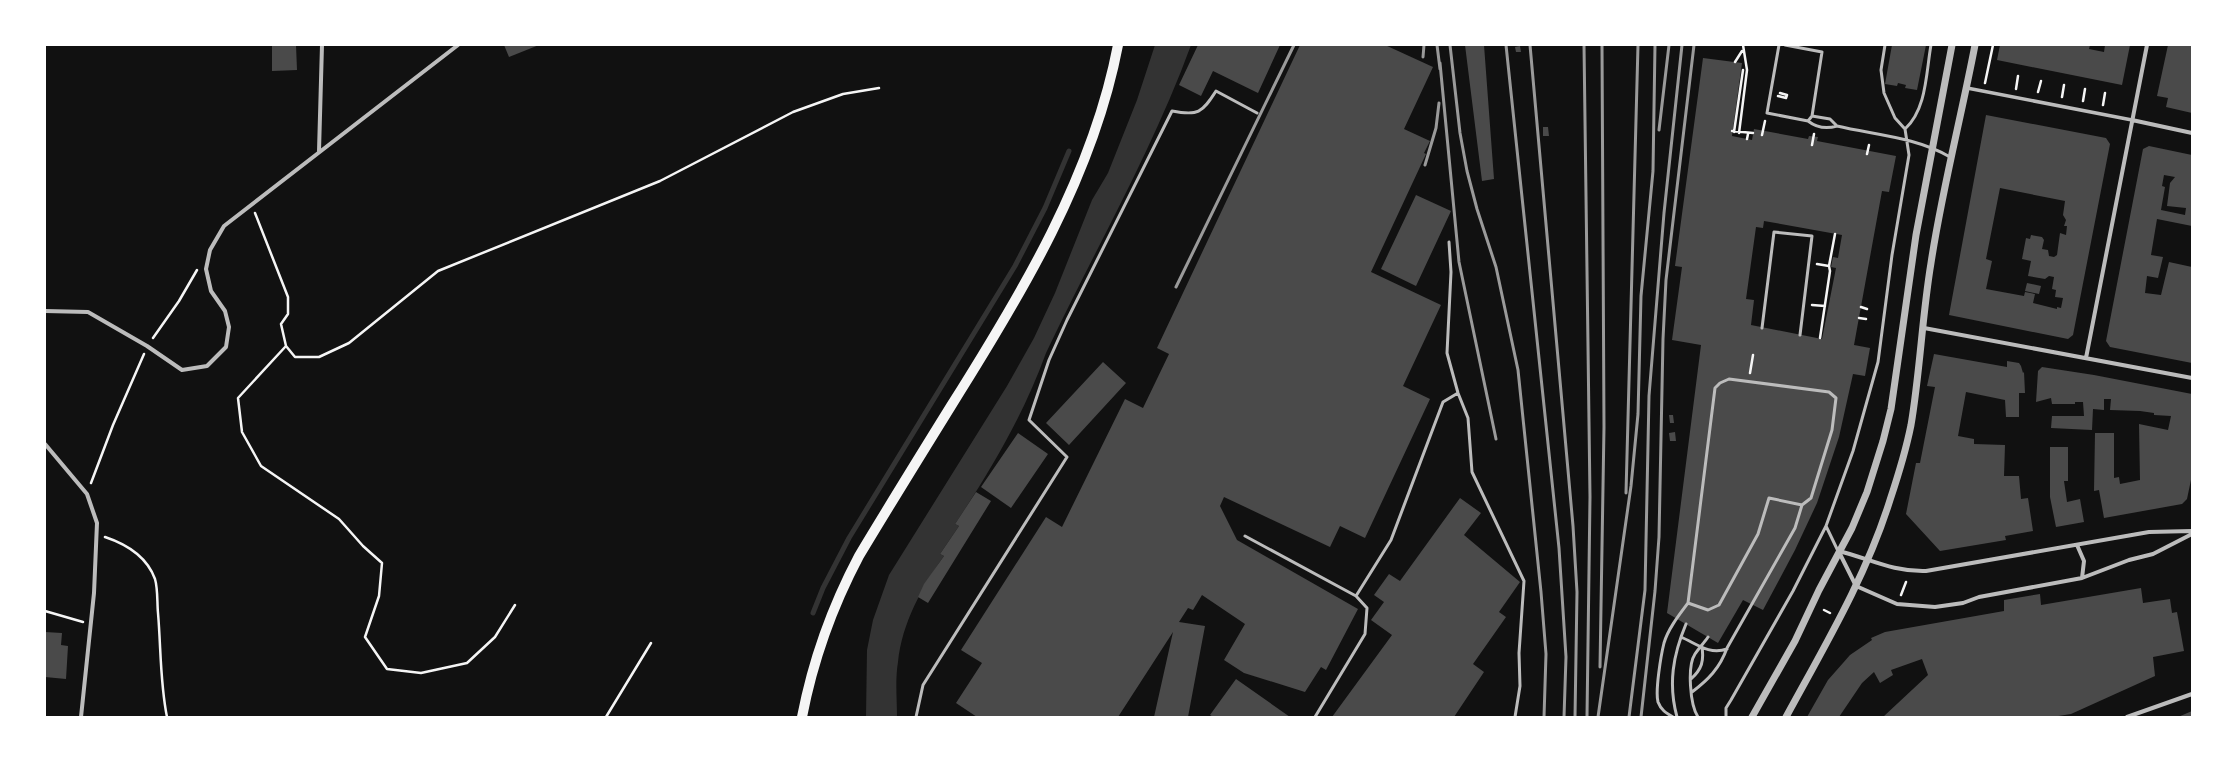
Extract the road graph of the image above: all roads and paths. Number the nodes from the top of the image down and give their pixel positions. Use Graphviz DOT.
graph roads {
  1 [pos="322,45"];
  2 [pos="458,45"];
  3 [pos="1118,45"];
  4 [pos="1743,45"];
  5 [pos="1779,45"];
  6 [pos="1786,45"];
  7 [pos="1885,45"];
  8 [pos="1931,45"];
  9 [pos="1952,45"];
  10 [pos="1975,45"];
  11 [pos="1992,45"];
  12 [pos="2147,45"];
  13 [pos="1742,51"];
  14 [pos="1735,62"];
  15 [pos="1744,70"];
  16 [pos="879,88"];
  17 [pos="1967,88"];
  18 [pos="1983,91"];
  19 [pos="1257,114"];
  20 [pos="1812,116"];
  21 [pos="2132,120"];
  22 [pos="1808,121"];
  23 [pos="1765,123"];
  24 [pos="1837,126"];
  25 [pos="1905,129"];
  26 [pos="1738,133"];
  27 [pos="1753,133"];
  28 [pos="1814,133"];
  29 [pos="2192,133"];
  30 [pos="1748,134"];
  31 [pos="1762,135"];
  32 [pos="1747,139"];
  33 [pos="1908,140"];
  34 [pos="1812,145"];
  35 [pos="1869,145"];
  36 [pos="1934,148"];
  37 [pos="319,151"];
  38 [pos="1867,154"];
  39 [pos="1950,157"];
  40 [pos="251,205"];
  41 [pos="1835,234"];
  42 [pos="1449,242"];
  43 [pos="207,265"];
  44 [pos="1861,307"];
  45 [pos="1867,308"];
  46 [pos="45,311"];
  47 [pos="1859,318"];
  48 [pos="1866,319"];
  49 [pos="1762,328"];
  50 [pos="1924,328"];
  51 [pos="1800,335"];
  52 [pos="1820,338"];
  53 [pos="147,346"];
  54 [pos="286,346"];
  55 [pos="1752,355"];
  56 [pos="2086,358"];
  57 [pos="2192,378"];
  58 [pos="1748,382"];
  59 [pos="1458,393"];
  60 [pos="45,444"];
  61 [pos="87,494"];
  62 [pos="1802,505"];
  63 [pos="1826,526"];
  64 [pos="2192,533"];
  65 [pos="97,535"];
  66 [pos="1245,536"];
  67 [pos="2076,545"];
  68 [pos="1839,551"];
  69 [pos="1868,558"];
  70 [pos="2082,578"];
  71 [pos="1906,582"];
  72 [pos="1856,586"];
  73 [pos="1356,596"];
  74 [pos="1901,596"];
  75 [pos="1688,603"];
  76 [pos="515,605"];
  77 [pos="1824,610"];
  78 [pos="45,611"];
  79 [pos="1830,613"];
  80 [pos="91,624"];
  81 [pos="1686,624"];
  82 [pos="1681,637"];
  83 [pos="1708,637"];
  84 [pos="651,643"];
  85 [pos="1702,647"];
  86 [pos="1727,648"];
  87 [pos="1691,679"];
  88 [pos="1692,692"];
  89 [pos="2192,694"];
  90 [pos="1754,716"];
  91 [pos="81,717"];
  92 [pos="167,717"];
  93 [pos="606,717"];
  94 [pos="802,717"];
  95 [pos="916,717"];
  96 [pos="1315,717"];
  97 [pos="1515,717"];
  98 [pos="1673,717"];
  99 [pos="1678,717"];
  100 [pos="1698,717"];
  101 [pos="1726,717"];
  102 [pos="1786,717"];
  103 [pos="2127,717"];
  1 -- 37 [label="street"];
  2 -- 37 [label="street"];
  3 -- 94 [label="main road"];
  4 -- 13 [label="path"];
  5 -- 22 [label="lane"];
  6 -- 20 [label="lane"];
  7 -- 25 [label="lane"];
  8 -- 25 [label="lane"];
  9 -- 36 [label="street"];
  10 -- 17 [label="street"];
  11 -- 18 [label="path"];
  12 -- 21 [label="street"];
  13 -- 14 [label="path"];
  13 -- 15 [label="path"];
  15 -- 26 [label="path"];
  15 -- 26 [label="path"];
  16 -- 54 [label="path"];
  17 -- 18 [label="street"];
  17 -- 39 [label="street"];
  18 -- 21 [label="street"];
  19 -- 95 [label="lane"];
  20 -- 22 [label="lane"];
  20 -- 24 [label="lane"];
  21 -- 29 [label="street"];
  21 -- 56 [label="street"];
  22 -- 24 [label="lane"];
  23 -- 31 [label="path"];
  24 -- 33 [label="lane"];
  25 -- 33 [label="lane"];
  26 -- 30 [label="path"];
  27 -- 30 [label="path"];
  28 -- 34 [label="path"];
  30 -- 32 [label="path"];
  33 -- 36 [label="lane"];
  33 -- 63 [label="lane"];
  35 -- 38 [label="path"];
  36 -- 39 [label="lane"];
  36 -- 68 [label="street"];
  37 -- 40 [label="street"];
  39 -- 50 [label="street"];
  40 -- 43 [label="street"];
  40 -- 54 [label="path"];
  41 -- 52 [label="path"];
  42 -- 59 [label="lane"];
  43 -- 53 [label="path"];
  43 -- 53 [label="street"];
  44 -- 45 [label="path"];
  46 -- 53 [label="street"];
  47 -- 48 [label="path"];
  49 -- 51 [label="lane"];
  50 -- 56 [label="street"];
  50 -- 69 [label="street"];
  53 -- 61 [label="path"];
  54 -- 76 [label="path"];
  55 -- 58 [label="path"];
  56 -- 57 [label="street"];
  58 -- 62 [label="lane"];
  58 -- 75 [label="lane"];
  59 -- 73 [label="lane"];
  59 -- 97 [label="lane"];
  60 -- 61 [label="street"];
  61 -- 65 [label="street"];
  62 -- 75 [label="lane"];
  62 -- 86 [label="lane"];
  63 -- 68 [label="lane"];
  63 -- 101 [label="lane"];
  64 -- 67 [label="street"];
  64 -- 70 [label="street"];
  65 -- 80 [label="street"];
  65 -- 92 [label="path"];
  66 -- 73 [label="lane"];
  67 -- 69 [label="street"];
  67 -- 70 [label="street"];
  68 -- 69 [label="street"];
  68 -- 72 [label="street"];
  68 -- 90 [label="street"];
  69 -- 72 [label="street"];
  70 -- 72 [label="street"];
  71 -- 74 [label="path"];
  72 -- 102 [label="street"];
  73 -- 96 [label="lane"];
  75 -- 98 [label="lane"];
  77 -- 79 [label="path"];
  78 -- 80 [label="path"];
  80 -- 91 [label="street"];
  81 -- 82 [label="lane"];
  82 -- 85 [label="lane"];
  82 -- 99 [label="lane"];
  83 -- 85 [label="lane"];
  84 -- 93 [label="path"];
  85 -- 86 [label="lane"];
  85 -- 87 [label="lane"];
  85 -- 87 [label="lane"];
  86 -- 88 [label="lane"];
  87 -- 88 [label="lane"];
  88 -- 100 [label="lane"];
  89 -- 103 [label="street"];
}
